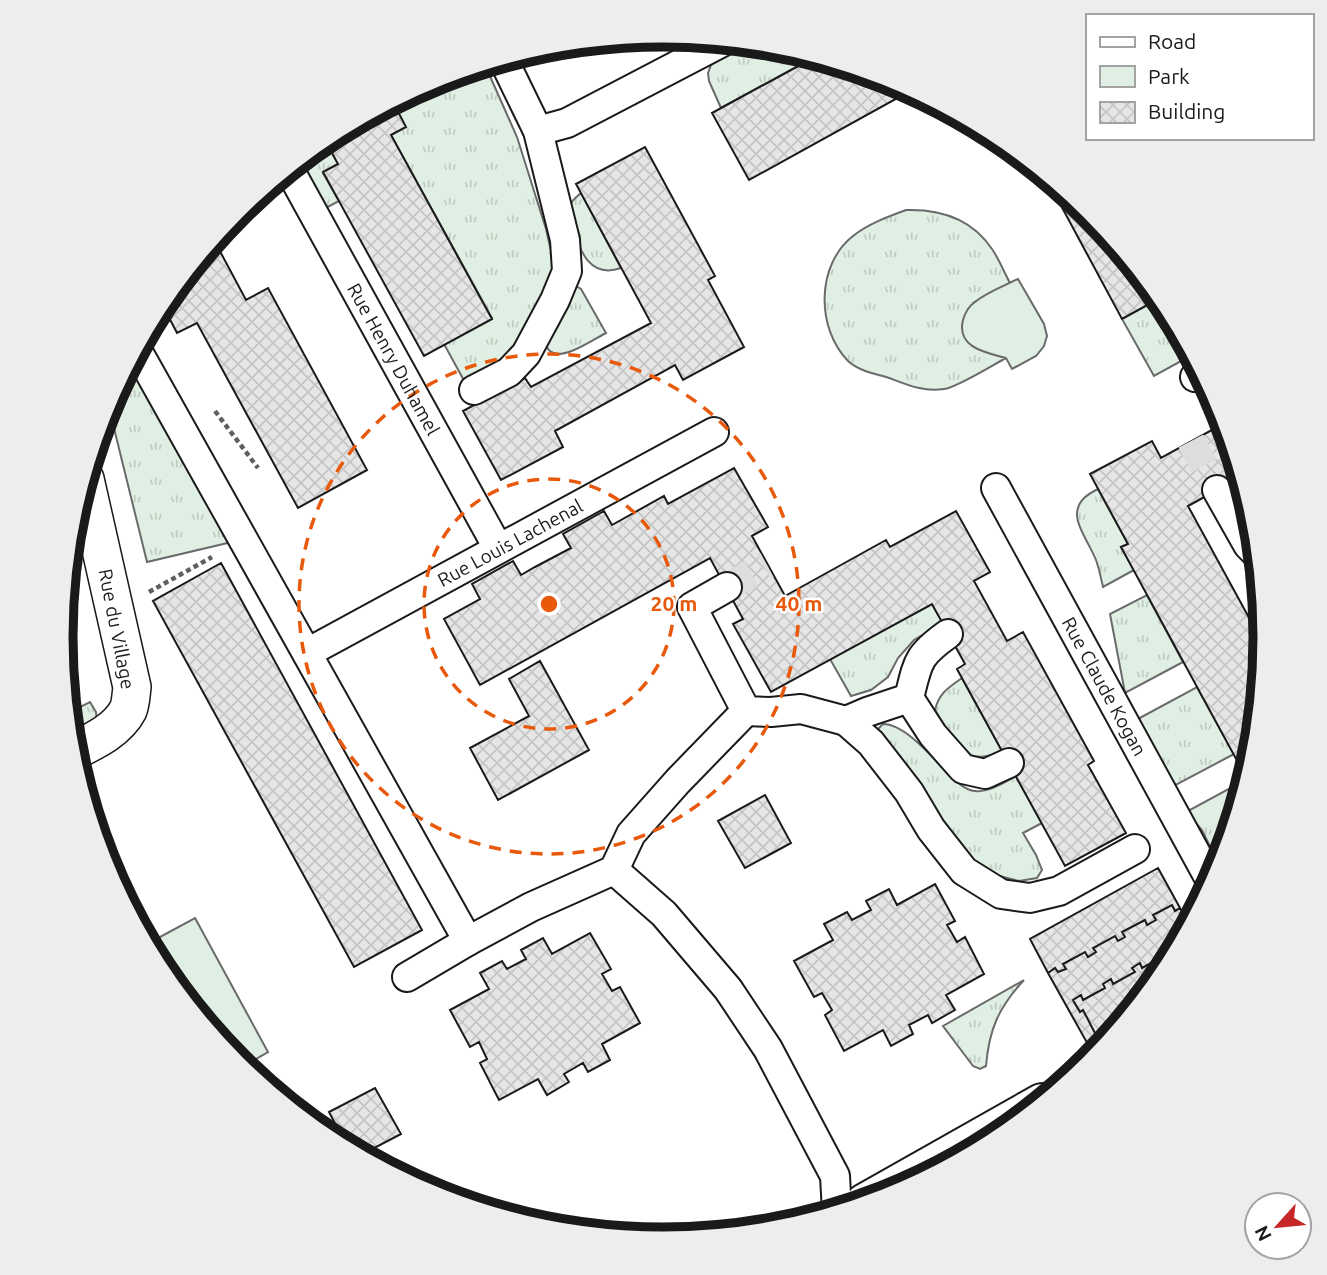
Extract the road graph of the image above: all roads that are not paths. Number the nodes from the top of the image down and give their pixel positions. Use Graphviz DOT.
graph roads {
  1 [pos="708,49"];
  2 [pos="507,68"];
  3 [pos="538,131"];
  4 [pos="294,178"];
  5 [pos="143,360"];
  6 [pos="474,390"];
  7 [pos="713,432"];
  8 [pos="996,488"];
  9 [pos="1217,491"];
  10 [pos="90,500"];
  11 [pos="1245,540"];
  12 [pos="498,548"];
  13 [pos="726,587"];
  14 [pos="948,634"];
  15 [pos="307,653"];
  16 [pos="909,698"];
  17 [pos="746,711"];
  18 [pos="846,721"];
  19 [pos="84,746"];
  20 [pos="1009,763"];
  21 [pos="1135,849"];
  22 [pos="614,870"];
  23 [pos="1205,871"];
  24 [pos="468,941"];
  25 [pos="407,977"];
  26 [pos="836,1201"];
  1 -- 3 [label="street"];
  2 -- 3 [label="street"];
  3 -- 6 [label="street"];
  4 -- 12 [label="street, Rue Henry Duhamel"];
  5 -- 15 [label="street"];
  7 -- 12 [label="street, Rue Louis Lachenal"];
  8 -- 23 [label="street, Rue Claude Kogan"];
  9 -- 11 [label="street"];
  10 -- 19 [label="street, Rue du Village"];
  12 -- 15 [label="street, Rue Louis Lachenal"];
  13 -- 17 [label="street"];
  14 -- 16 [label="street"];
  15 -- 24 [label="street"];
  16 -- 18 [label="street"];
  16 -- 20 [label="street"];
  17 -- 18 [label="street"];
  17 -- 22 [label="street"];
  18 -- 21 [label="street"];
  22 -- 24 [label="street"];
  22 -- 26 [label="street"];
  24 -- 25 [label="street"];
}
